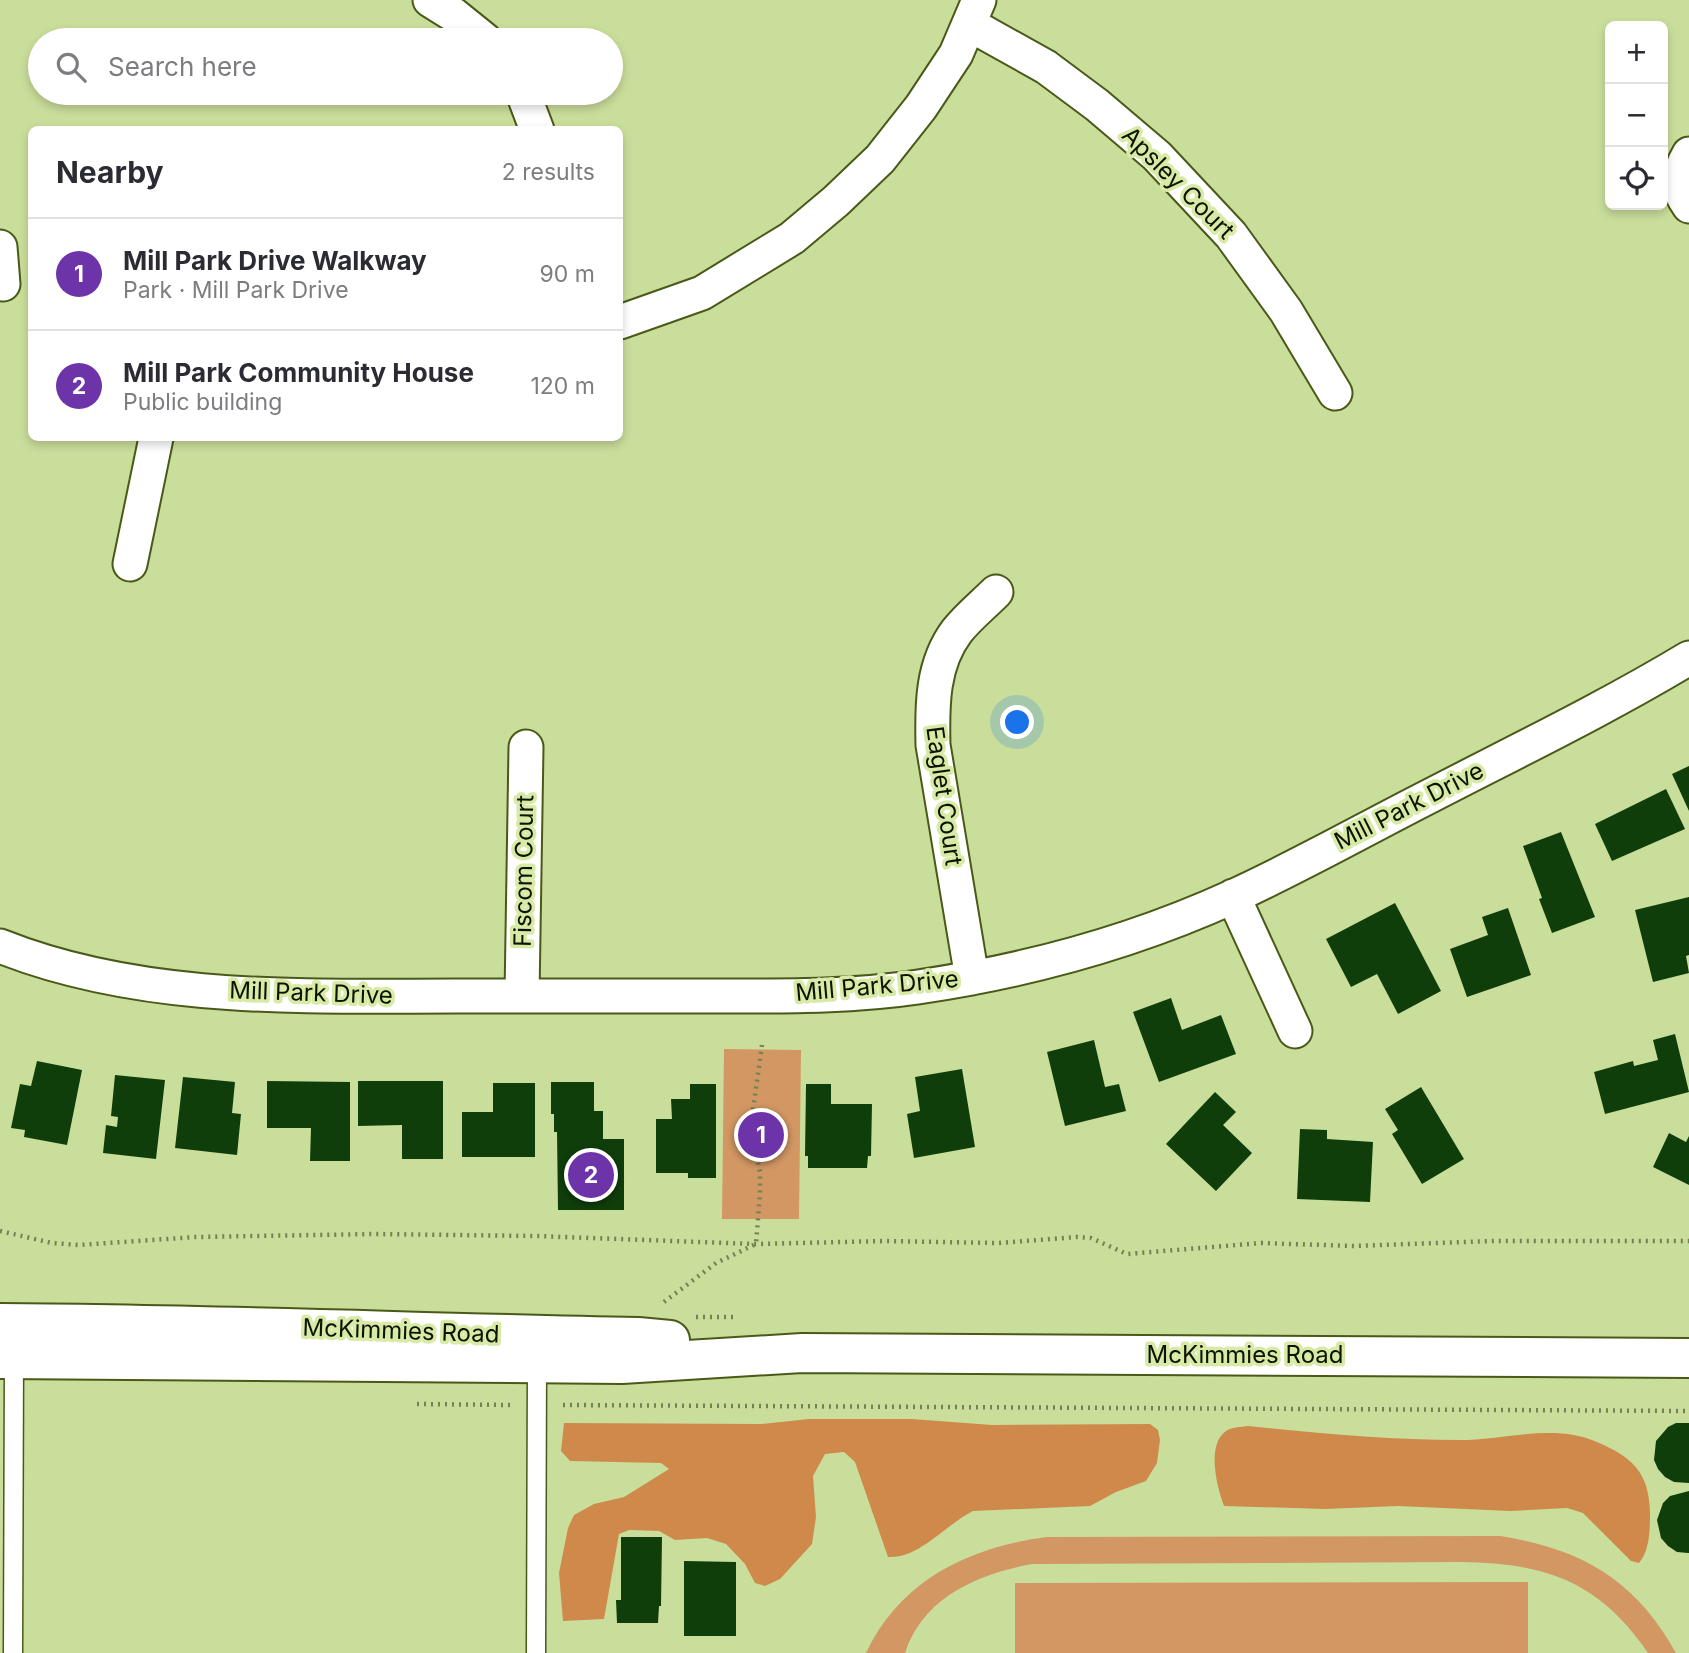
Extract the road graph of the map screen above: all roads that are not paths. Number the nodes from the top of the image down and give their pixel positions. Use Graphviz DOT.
graph roads {
  1 [pos="430,0"];
  2 [pos="974,12"];
  3 [pos="470,28"];
  4 [pos="528,105"];
  5 [pos="535,126"];
  6 [pos="1689,154"];
  7 [pos="1689,206"];
  8 [pos="0,247"];
  9 [pos="11,284"];
  10 [pos="623,321"];
  11 [pos="1335,393"];
  12 [pos="155,441"];
  13 [pos="130,564"];
  14 [pos="996,592"];
  15 [pos="1689,658"];
  16 [pos="526,747"];
  17 [pos="1234,896"];
  18 [pos="0,946"];
  19 [pos="972,978"];
  20 [pos="522,996"];
  21 [pos="1295,1031"];
  22 [pos="7,1341"];
  23 [pos="802,1353"];
  24 [pos="1689,1358"];
  25 [pos="537,1364"];
  26 [pos="13,1653"];
  27 [pos="536,1653"];
  1 -- 3 [label="street"];
  2 -- 10 [label="street"];
  2 -- 11 [label="street, Apsley Court"];
  4 -- 5 [label="street"];
  6 -- 7 [label="street"];
  8 -- 9 [label="street"];
  12 -- 13 [label="street"];
  14 -- 19 [label="street, Eaglet Court"];
  15 -- 17 [label="street, Mill Park Drive"];
  16 -- 20 [label="street, Fiscom Court"];
  17 -- 19 [label="street, Mill Park Drive"];
  17 -- 21 [label="street"];
  18 -- 20 [label="street, Mill Park Drive"];
  19 -- 20 [label="street, Mill Park Drive"];
  22 -- 23 [label="main road, McKimmies Road"];
  22 -- 25 [label="main road, McKimmies Road"];
  22 -- 26 [label="lane"];
  23 -- 24 [label="main road, McKimmies Road"];
  23 -- 25 [label="main road, McKimmies Road"];
  25 -- 27 [label="lane"];
}
